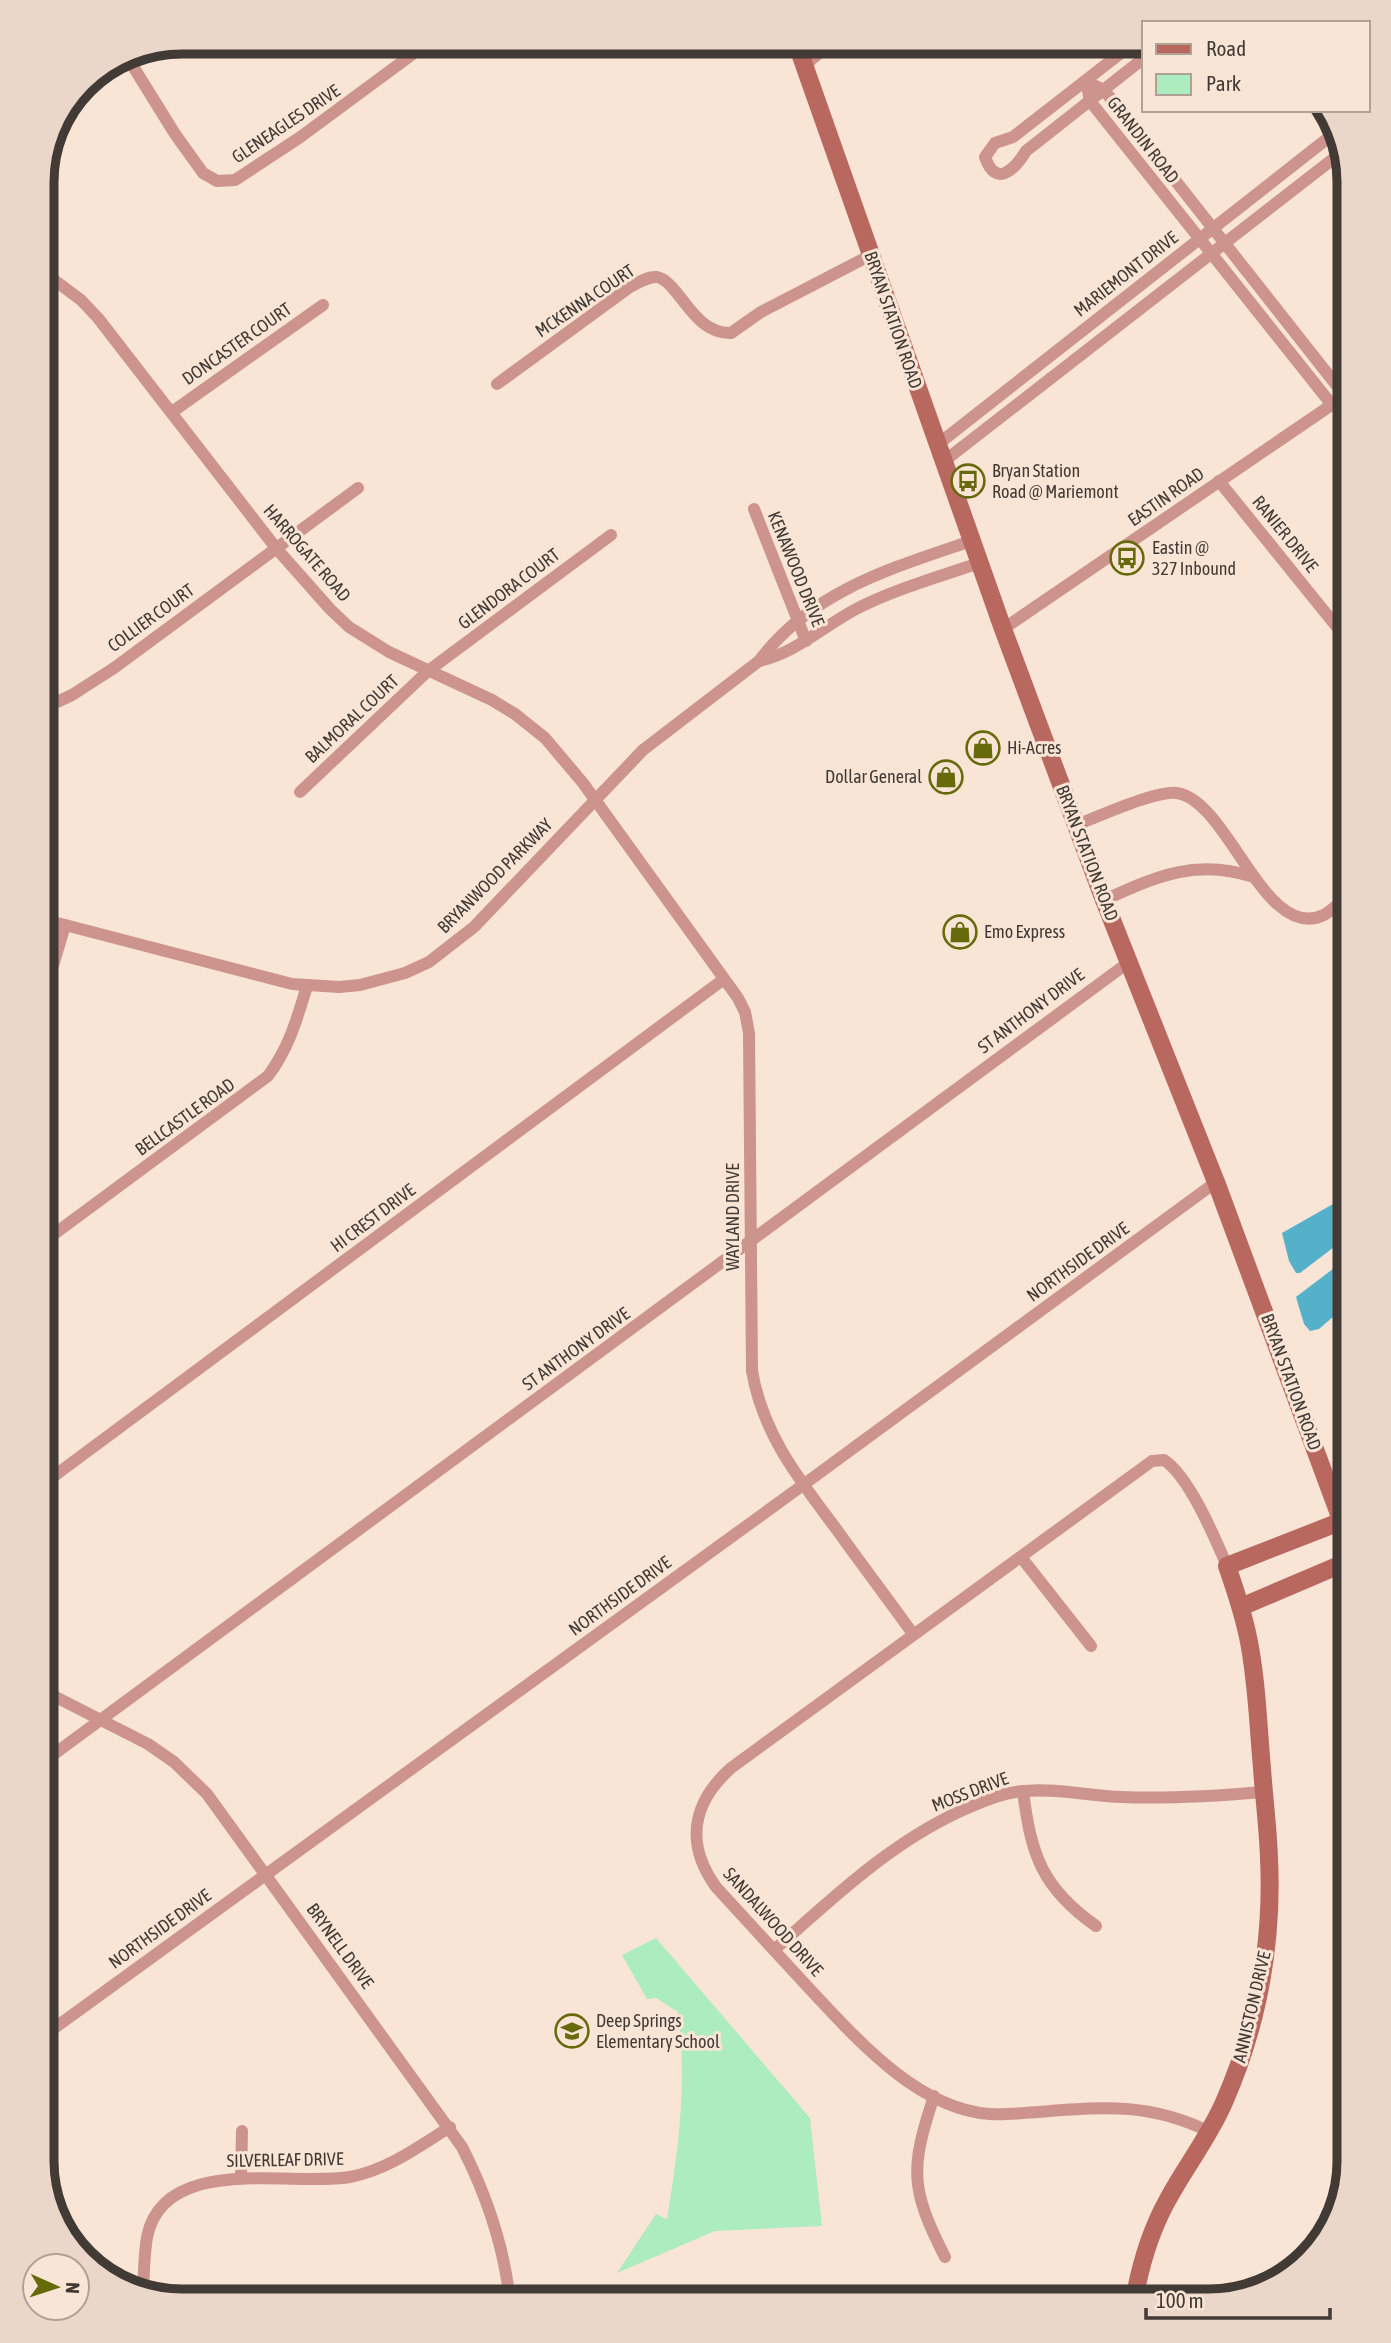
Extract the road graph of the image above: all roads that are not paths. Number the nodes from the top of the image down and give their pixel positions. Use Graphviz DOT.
graph roads {
  1 [pos="412,54"];
  2 [pos="800,55"];
  3 [pos="817,55"];
  4 [pos="1119,55"];
  5 [pos="1142,60"];
  6 [pos="132,65"];
  7 [pos="804,66"];
  8 [pos="1086,81"];
  9 [pos="1104,90"];
  10 [pos="1090,101"];
  11 [pos="1329,138"];
  12 [pos="1334,158"];
  13 [pos="1214,228"];
  14 [pos="1199,239"];
  15 [pos="1226,243"];
  16 [pos="870,255"];
  17 [pos="1211,255"];
  18 [pos="55,281"];
  19 [pos="323,305"];
  20 [pos="1337,382"];
  21 [pos="497,384"];
  22 [pos="1337,401"];
  23 [pos="1332,405"];
  24 [pos="172,412"];
  25 [pos="940,453"];
  26 [pos="1219,481"];
  27 [pos="358,488"];
  28 [pos="754,509"];
  29 [pos="611,535"];
  30 [pos="971,541"];
  31 [pos="276,548"];
  32 [pos="979,563"];
  33 [pos="797,620"];
  34 [pos="1337,627"];
  35 [pos="1003,629"];
  36 [pos="806,641"];
  37 [pos="760,662"];
  38 [pos="428,671"];
  39 [pos="55,703"];
  40 [pos="300,792"];
  41 [pos="594,799"];
  42 [pos="1076,825"];
  43 [pos="1254,877"];
  44 [pos="1104,900"];
  45 [pos="1337,904"];
  46 [pos="55,922"];
  47 [pos="65,925"];
  48 [pos="55,960"];
  49 [pos="1129,962"];
  50 [pos="724,979"];
  51 [pos="307,986"];
  52 [pos="1216,1182"];
  53 [pos="54,1234"];
  54 [pos="751,1243"];
  55 [pos="1164,1460"];
  56 [pos="54,1476"];
  57 [pos="803,1485"];
  58 [pos="1337,1507"];
  59 [pos="1337,1537"];
  60 [pos="1021,1558"];
  61 [pos="1227,1566"];
  62 [pos="1337,1566"];
  63 [pos="1241,1607"];
  64 [pos="913,1634"];
  65 [pos="1091,1646"];
  66 [pos="54,1697"];
  67 [pos="100,1721"];
  68 [pos="54,1754"];
  69 [pos="1023,1791"];
  70 [pos="1264,1792"];
  71 [pos="266,1874"];
  72 [pos="1096,1926"];
  73 [pos="774,1950"];
  74 [pos="54,2028"];
  75 [pos="934,2096"];
  76 [pos="450,2127"];
  77 [pos="242,2132"];
  78 [pos="1210,2132"];
  79 [pos="241,2178"];
  80 [pos="945,2257"];
  81 [pos="144,2283"];
  82 [pos="508,2288"];
  83 [pos="1136,2289"];
  1 -- 6 [label="street, GLENEAGLES DRIVE"];
  2 -- 7 [label="main road, BRYAN STATION ROAD"];
  3 -- 7 [label="street"];
  4 -- 8 [label="street"];
  5 -- 9 [label="street"];
  7 -- 16 [label="main road, BRYAN STATION ROAD"];
  8 -- 9 [label="street, GRANDIN ROAD"];
  8 -- 10 [label="street, GRANDIN ROAD"];
  8 -- 10 [label="street"];
  9 -- 10 [label="street"];
  9 -- 13 [label="street, GRANDIN ROAD"];
  10 -- 14 [label="street, GRANDIN ROAD"];
  11 -- 13 [label="street, MARIEMONT DRIVE"];
  12 -- 15 [label="street, MARIEMONT DRIVE"];
  13 -- 14 [label="street, MARIEMONT DRIVE"];
  13 -- 15 [label="street, GRANDIN ROAD"];
  14 -- 17 [label="street, GRANDIN ROAD"];
  14 -- 25 [label="street, MARIEMONT DRIVE"];
  15 -- 17 [label="street, MARIEMONT DRIVE"];
  15 -- 20 [label="street, GRANDIN ROAD"];
  16 -- 21 [label="street, MCKENNA COURT"];
  16 -- 25 [label="main road, BRYAN STATION ROAD"];
  17 -- 23 [label="street, GRANDIN ROAD"];
  17 -- 25 [label="street, MARIEMONT DRIVE"];
  18 -- 24 [label="street, HARROGATE ROAD"];
  19 -- 24 [label="street, DONCASTER COURT"];
  22 -- 23 [label="street, EASTIN ROAD"];
  23 -- 26 [label="street, EASTIN ROAD"];
  24 -- 31 [label="street, HARROGATE ROAD"];
  25 -- 30 [label="main road, BRYAN STATION ROAD"];
  26 -- 34 [label="street, RANIER DRIVE"];
  26 -- 35 [label="street, EASTIN ROAD"];
  27 -- 31 [label="street, COLLIER COURT"];
  28 -- 33 [label="street, KENAWOOD DRIVE"];
  29 -- 38 [label="street, GLENDORA COURT"];
  30 -- 32 [label="main road, BRYAN STATION ROAD"];
  30 -- 33 [label="street, BRYANWOOD PARKWAY"];
  31 -- 38 [label="street, HARROGATE ROAD"];
  31 -- 39 [label="street, COLLIER COURT"];
  32 -- 35 [label="main road, BRYAN STATION ROAD"];
  32 -- 36 [label="street, BRYANWOOD PARKWAY"];
  33 -- 36 [label="street, KENAWOOD DRIVE"];
  33 -- 37 [label="street, BRYANWOOD PARKWAY"];
  35 -- 42 [label="main road, BRYAN STATION ROAD"];
  36 -- 37 [label="street, BRYANWOOD PARKWAY"];
  37 -- 41 [label="street, BRYANWOOD PARKWAY"];
  38 -- 40 [label="street, BALMORAL COURT"];
  38 -- 41 [label="street, HARROGATE ROAD"];
  41 -- 50 [label="street, WAYLAND DRIVE"];
  41 -- 51 [label="street, BRYANWOOD PARKWAY"];
  42 -- 43 [label="street"];
  42 -- 44 [label="main road, BRYAN STATION ROAD"];
  43 -- 44 [label="street"];
  43 -- 45 [label="street"];
  44 -- 49 [label="main road, BRYAN STATION ROAD"];
  46 -- 47 [label="street, BRYANWOOD PARKWAY"];
  47 -- 48 [label="street"];
  47 -- 51 [label="street, BRYANWOOD PARKWAY"];
  49 -- 52 [label="main road, BRYAN STATION ROAD"];
  49 -- 54 [label="street, ST ANTHONY DRIVE"];
  50 -- 54 [label="street, WAYLAND DRIVE"];
  50 -- 56 [label="street, HI CREST DRIVE"];
  51 -- 53 [label="street, BELLCASTLE ROAD"];
  52 -- 57 [label="street, NORTHSIDE DRIVE"];
  52 -- 58 [label="main road, BRYAN STATION ROAD"];
  54 -- 57 [label="street, WAYLAND DRIVE"];
  54 -- 67 [label="street, ST ANTHONY DRIVE"];
  55 -- 60 [label="street, SANDALWOOD DRIVE"];
  55 -- 61 [label="street, ANNISTON DRIVE"];
  57 -- 64 [label="street, WAYLAND DRIVE"];
  57 -- 71 [label="street, NORTHSIDE DRIVE"];
  59 -- 61 [label="main road"];
  60 -- 64 [label="street, SANDALWOOD DRIVE"];
  60 -- 65 [label="street"];
  61 -- 63 [label="main road, ANNISTON DRIVE"];
  62 -- 63 [label="main road"];
  63 -- 70 [label="main road, ANNISTON DRIVE"];
  64 -- 73 [label="street, SANDALWOOD DRIVE"];
  66 -- 67 [label="street, BRYNELL DRIVE"];
  67 -- 68 [label="street, ST ANTHONY DRIVE"];
  67 -- 71 [label="street, BRYNELL DRIVE"];
  69 -- 70 [label="street, MOSS DRIVE"];
  69 -- 72 [label="street"];
  69 -- 73 [label="street, MOSS DRIVE"];
  70 -- 78 [label="main road, ANNISTON DRIVE"];
  71 -- 74 [label="street, NORTHSIDE DRIVE"];
  71 -- 76 [label="street, BRYNELL DRIVE"];
  73 -- 75 [label="street, SANDALWOOD DRIVE"];
  75 -- 78 [label="street, SANDALWOOD DRIVE"];
  75 -- 80 [label="street"];
  76 -- 79 [label="street, SILVERLEAF DRIVE"];
  76 -- 82 [label="street, BRYNELL DRIVE"];
  77 -- 79 [label="street"];
  78 -- 83 [label="main road, ANNISTON DRIVE"];
  79 -- 81 [label="street, SILVERLEAF DRIVE"];
}
